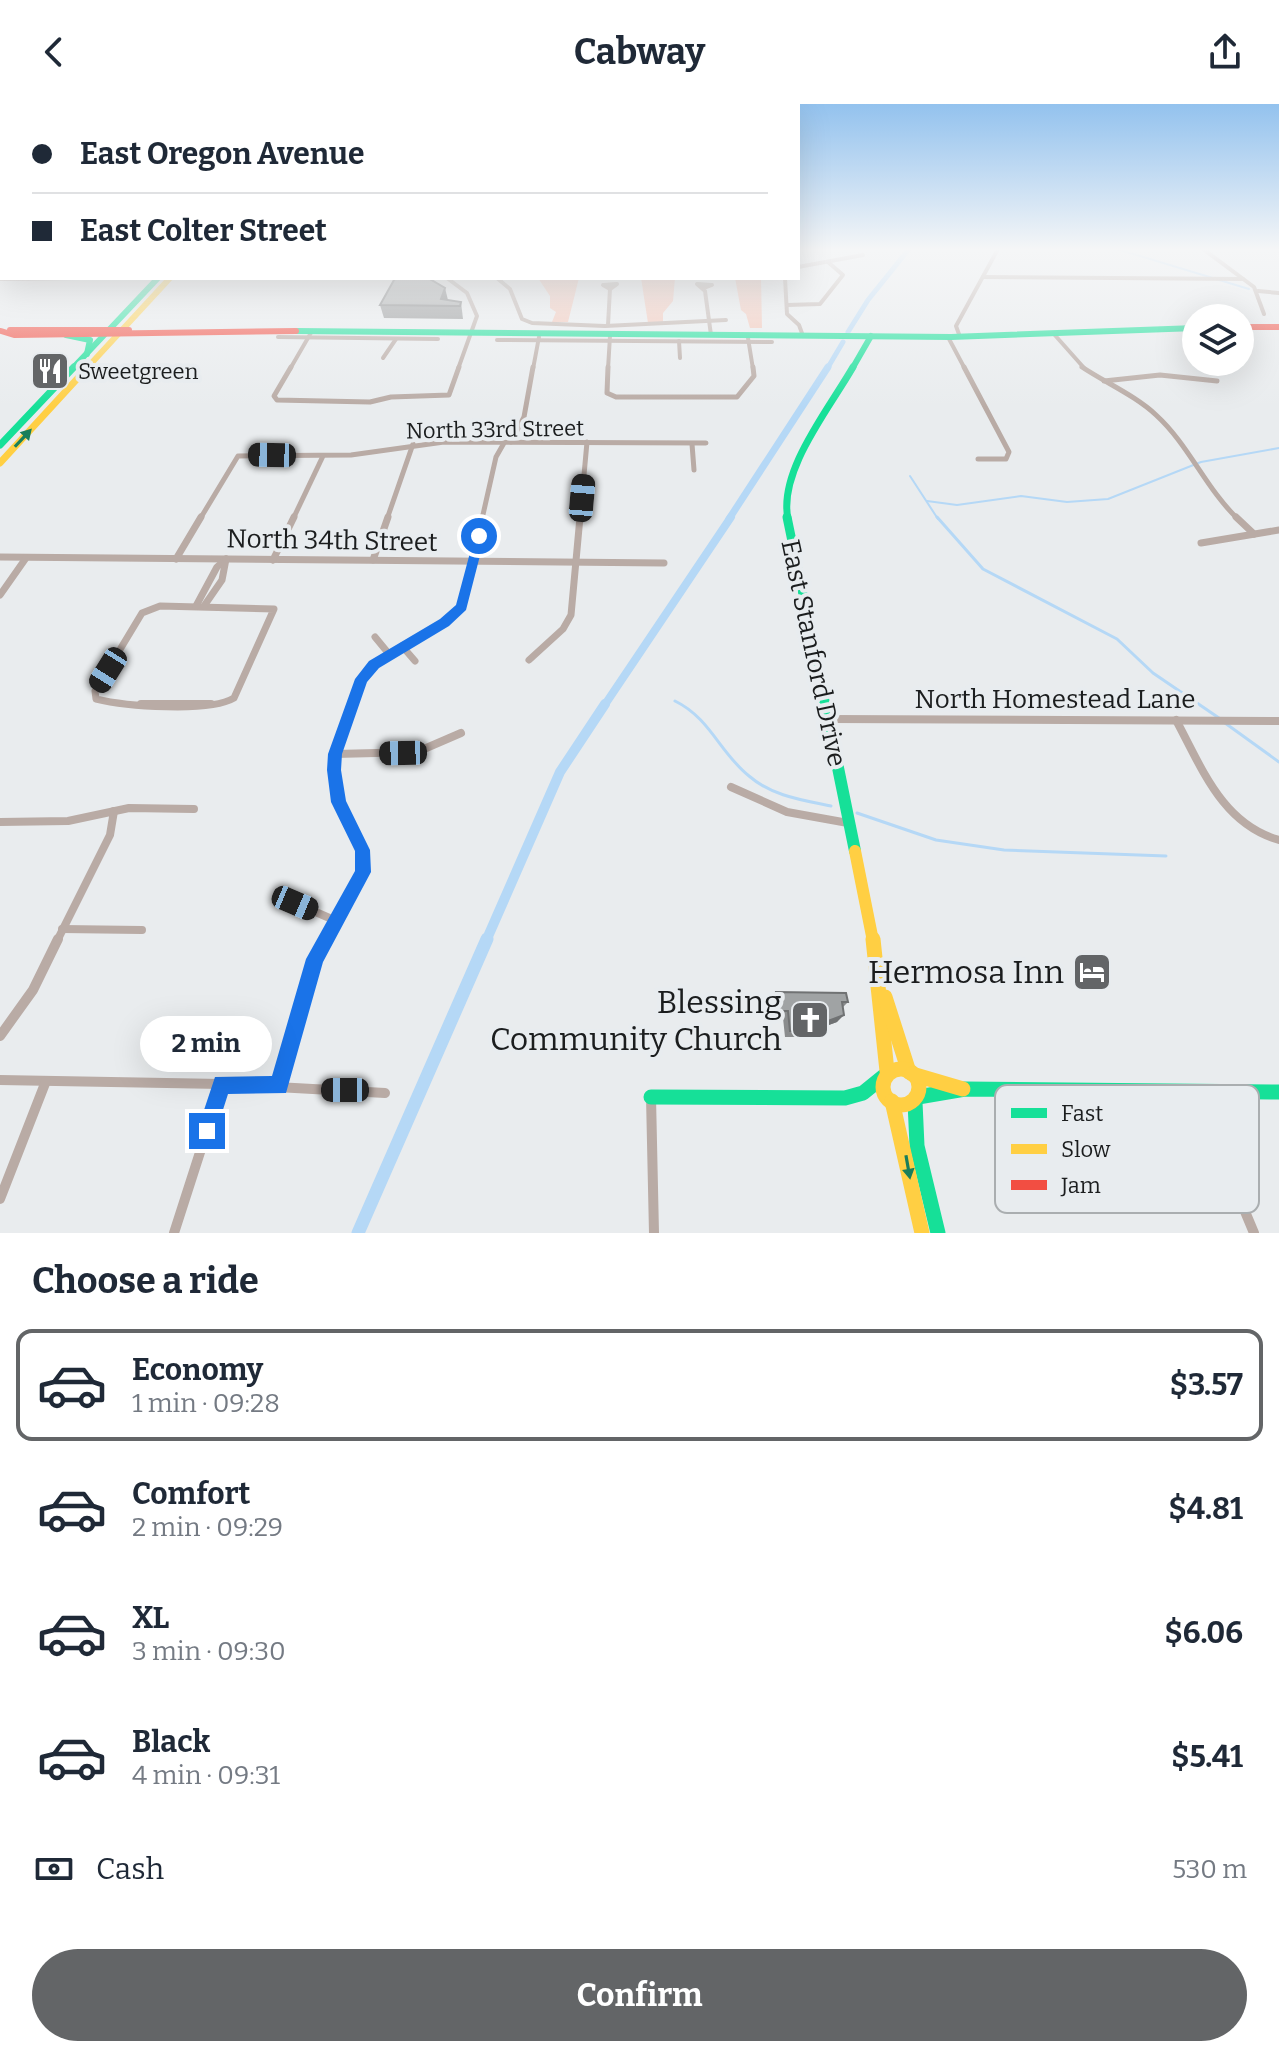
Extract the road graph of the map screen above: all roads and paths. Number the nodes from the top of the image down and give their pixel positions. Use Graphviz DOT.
graph roads {
  1 [pos="144,302"];
  2 [pos="473,302"];
  3 [pos="515,302"];
  4 [pos="610,302"];
  5 [pos="705,302"];
  6 [pos="787,302"];
  7 [pos="822,302"];
  8 [pos="969,302"];
  9 [pos="1261,302"];
  10 [pos="787,305"];
  11 [pos="1264,314"];
  12 [pos="726,320"];
  13 [pos="1254,327"];
  14 [pos="1279,327"];
  15 [pos="707,328"];
  16 [pos="1182,328"];
  17 [pos="0,331"];
  18 [pos="119,331"];
  19 [pos="471,333"];
  20 [pos="609,333"];
  21 [pos="1053,333"];
  22 [pos="310,334"];
  23 [pos="66,335"];
  24 [pos="799,336"];
  25 [pos="871,336"];
  26 [pos="278,337"];
  27 [pos="539,337"];
  28 [pos="948,337"];
  29 [pos="960,337"];
  30 [pos="396,339"];
  31 [pos="438,339"];
  32 [pos="748,339"];
  33 [pos="497,340"];
  34 [pos="679,341"];
  35 [pos="772,342"];
  36 [pos="87,354"];
  37 [pos="383,358"];
  38 [pos="680,358"];
  39 [pos="75,367"];
  40 [pos="89,367"];
  41 [pos="1104,381"];
  42 [pos="1217,381"];
  43 [pos="508,442"];
  44 [pos="587,442"];
  45 [pos="706,443"];
  46 [pos="413,444"];
  47 [pos="692,444"];
  48 [pos="0,445"];
  49 [pos="323,456"];
  50 [pos="978,459"];
  51 [pos="1,461"];
  52 [pos="694,470"];
  53 [pos="1279,530"];
  54 [pos="1254,534"];
  55 [pos="1201,543"];
  56 [pos="0,557"];
  57 [pos="26,558"];
  58 [pos="176,559"];
  59 [pos="226,559"];
  60 [pos="273,560"];
  61 [pos="373,560"];
  62 [pos="473,562"];
  63 [pos="576,563"];
  64 [pos="664,563"];
  65 [pos="210,580"];
  66 [pos="222,580"];
  67 [pos="0,595"];
  68 [pos="200,606"];
  69 [pos="375,637"];
  70 [pos="402,646"];
  71 [pos="389,654"];
  72 [pos="529,660"];
  73 [pos="415,661"];
  74 [pos="831,719"];
  75 [pos="1176,720"];
  76 [pos="1279,721"];
  77 [pos="461,733"];
  78 [pos="335,754"];
  79 [pos="731,787"];
  80 [pos="194,809"];
  81 [pos="114,811"];
  82 [pos="0,822"];
  83 [pos="848,823"];
  84 [pos="1279,840"];
  85 [pos="295,903"];
  86 [pos="334,920"];
  87 [pos="62,929"];
  88 [pos="142,930"];
  89 [pos="882,988"];
  90 [pos="0,1036"];
  91 [pos="886,1073"];
  92 [pos="910,1073"];
  93 [pos="0,1080"];
  94 [pos="46,1081"];
  95 [pos="222,1084"];
  96 [pos="279,1086"];
  97 [pos="965,1089"];
  98 [pos="995,1089"];
  99 [pos="385,1093"];
  100 [pos="863,1093"];
  101 [pos="651,1097"];
  102 [pos="890,1099"];
  103 [pos="916,1100"];
  104 [pos="0,1199"];
  105 [pos="1246,1213"];
  106 [pos="174,1233"];
  107 [pos="654,1233"];
  108 [pos="922,1233"];
  109 [pos="938,1233"];
  110 [pos="1254,1233"];
  1 -- 18 [label="main road"];
  2 -- 19 [label="street"];
  3 -- 20 [label="street"];
  4 -- 20 [label="street"];
  5 -- 15 [label="street"];
  6 -- 10 [label="street"];
  7 -- 10 [label="street"];
  8 -- 29 [label="street"];
  9 -- 11 [label="street"];
  10 -- 24 [label="street"];
  12 -- 15 [label="street"];
  13 -- 14 [label="main road"];
  15 -- 20 [label="main road"];
  15 -- 32 [label="main road"];
  16 -- 21 [label="main road"];
  17 -- 18 [label="main road"];
  17 -- 23 [label="main road"];
  18 -- 22 [label="main road"];
  18 -- 23 [label="main road"];
  18 -- 36 [label="main road"];
  18 -- 40 [label="main road"];
  19 -- 22 [label="main road"];
  19 -- 22 [label="street"];
  19 -- 27 [label="main road"];
  20 -- 27 [label="main road"];
  20 -- 32 [label="street"];
  20 -- 34 [label="street"];
  21 -- 29 [label="main road"];
  21 -- 41 [label="street"];
  22 -- 26 [label="street"];
  22 -- 30 [label="street"];
  23 -- 36 [label="main road"];
  24 -- 25 [label="main road"];
  24 -- 32 [label="main road"];
  25 -- 28 [label="main road"];
  25 -- 74 [label="main road, East Stanford Drive"];
  27 -- 33 [label="street"];
  27 -- 43 [label="street"];
  28 -- 29 [label="main road"];
  28 -- 50 [label="street"];
  30 -- 31 [label="street"];
  30 -- 37 [label="street"];
  32 -- 34 [label="street"];
  32 -- 35 [label="street"];
  34 -- 38 [label="street"];
  36 -- 39 [label="main road"];
  39 -- 40 [label="main road"];
  39 -- 48 [label="main road"];
  51 -- 40 [label="main road, one-way"];
  41 -- 42 [label="street"];
  41 -- 54 [label="street"];
  43 -- 44 [label="street, North 33rd Street"];
  43 -- 46 [label="street, North 33rd Street"];
  43 -- 62 [label="street"];
  44 -- 47 [label="street, North 33rd Street"];
  44 -- 63 [label="street"];
  45 -- 47 [label="street, North 33rd Street"];
  46 -- 49 [label="street, North 33rd Street"];
  46 -- 61 [label="street"];
  47 -- 52 [label="street"];
  49 -- 58 [label="street, North 33rd Street"];
  49 -- 60 [label="street"];
  53 -- 54 [label="street"];
  54 -- 55 [label="street"];
  56 -- 57 [label="street, North 34th Street"];
  57 -- 58 [label="street, North 34th Street"];
  57 -- 67 [label="street"];
  58 -- 59 [label="street, North 34th Street"];
  59 -- 60 [label="street, North 34th Street"];
  59 -- 65 [label="street"];
  59 -- 66 [label="street"];
  60 -- 61 [label="street, North 34th Street"];
  61 -- 62 [label="street, North 34th Street"];
  62 -- 63 [label="street, North 34th Street"];
  62 -- 70 [label="street"];
  63 -- 64 [label="street, North 34th Street"];
  63 -- 72 [label="street"];
  65 -- 66 [label="street"];
  65 -- 68 [label="street"];
  66 -- 68 [label="street"];
  68 -- 68 [label="street"];
  69 -- 71 [label="street"];
  70 -- 71 [label="street"];
  70 -- 73 [label="street"];
  71 -- 78 [label="street"];
  74 -- 75 [label="street, North Homestead Lane"];
  74 -- 83 [label="main road, East Stanford Drive"];
  75 -- 76 [label="street, North Homestead Lane"];
  75 -- 84 [label="street"];
  77 -- 78 [label="street"];
  78 -- 86 [label="street"];
  79 -- 83 [label="street"];
  80 -- 81 [label="street"];
  81 -- 82 [label="street"];
  81 -- 87 [label="street"];
  83 -- 89 [label="main road, East Stanford Drive"];
  85 -- 86 [label="street"];
  86 -- 96 [label="street"];
  87 -- 88 [label="street"];
  87 -- 90 [label="street"];
  89 -- 91 [label="main road, East Stanford Drive"];
  89 -- 92 [label="main road, East Stanford Drive"];
  91 -- 92 [label="main road"];
  91 -- 100 [label="main road"];
  91 -- 102 [label="main road, East Stanford Drive"];
  92 -- 97 [label="main road"];
  92 -- 103 [label="main road, East Stanford Drive"];
  93 -- 94 [label="street"];
  94 -- 95 [label="street"];
  94 -- 104 [label="street"];
  95 -- 96 [label="street"];
  95 -- 106 [label="street"];
  96 -- 99 [label="street"];
  97 -- 98 [label="main road"];
  97 -- 103 [label="main road"];
  100 -- 101 [label="main road"];
  100 -- 102 [label="main road"];
  101 -- 107 [label="street"];
  102 -- 103 [label="main road"];
  102 -- 108 [label="main road, one-way"];
  103 -- 109 [label="main road"];
  105 -- 110 [label="street"];
}
